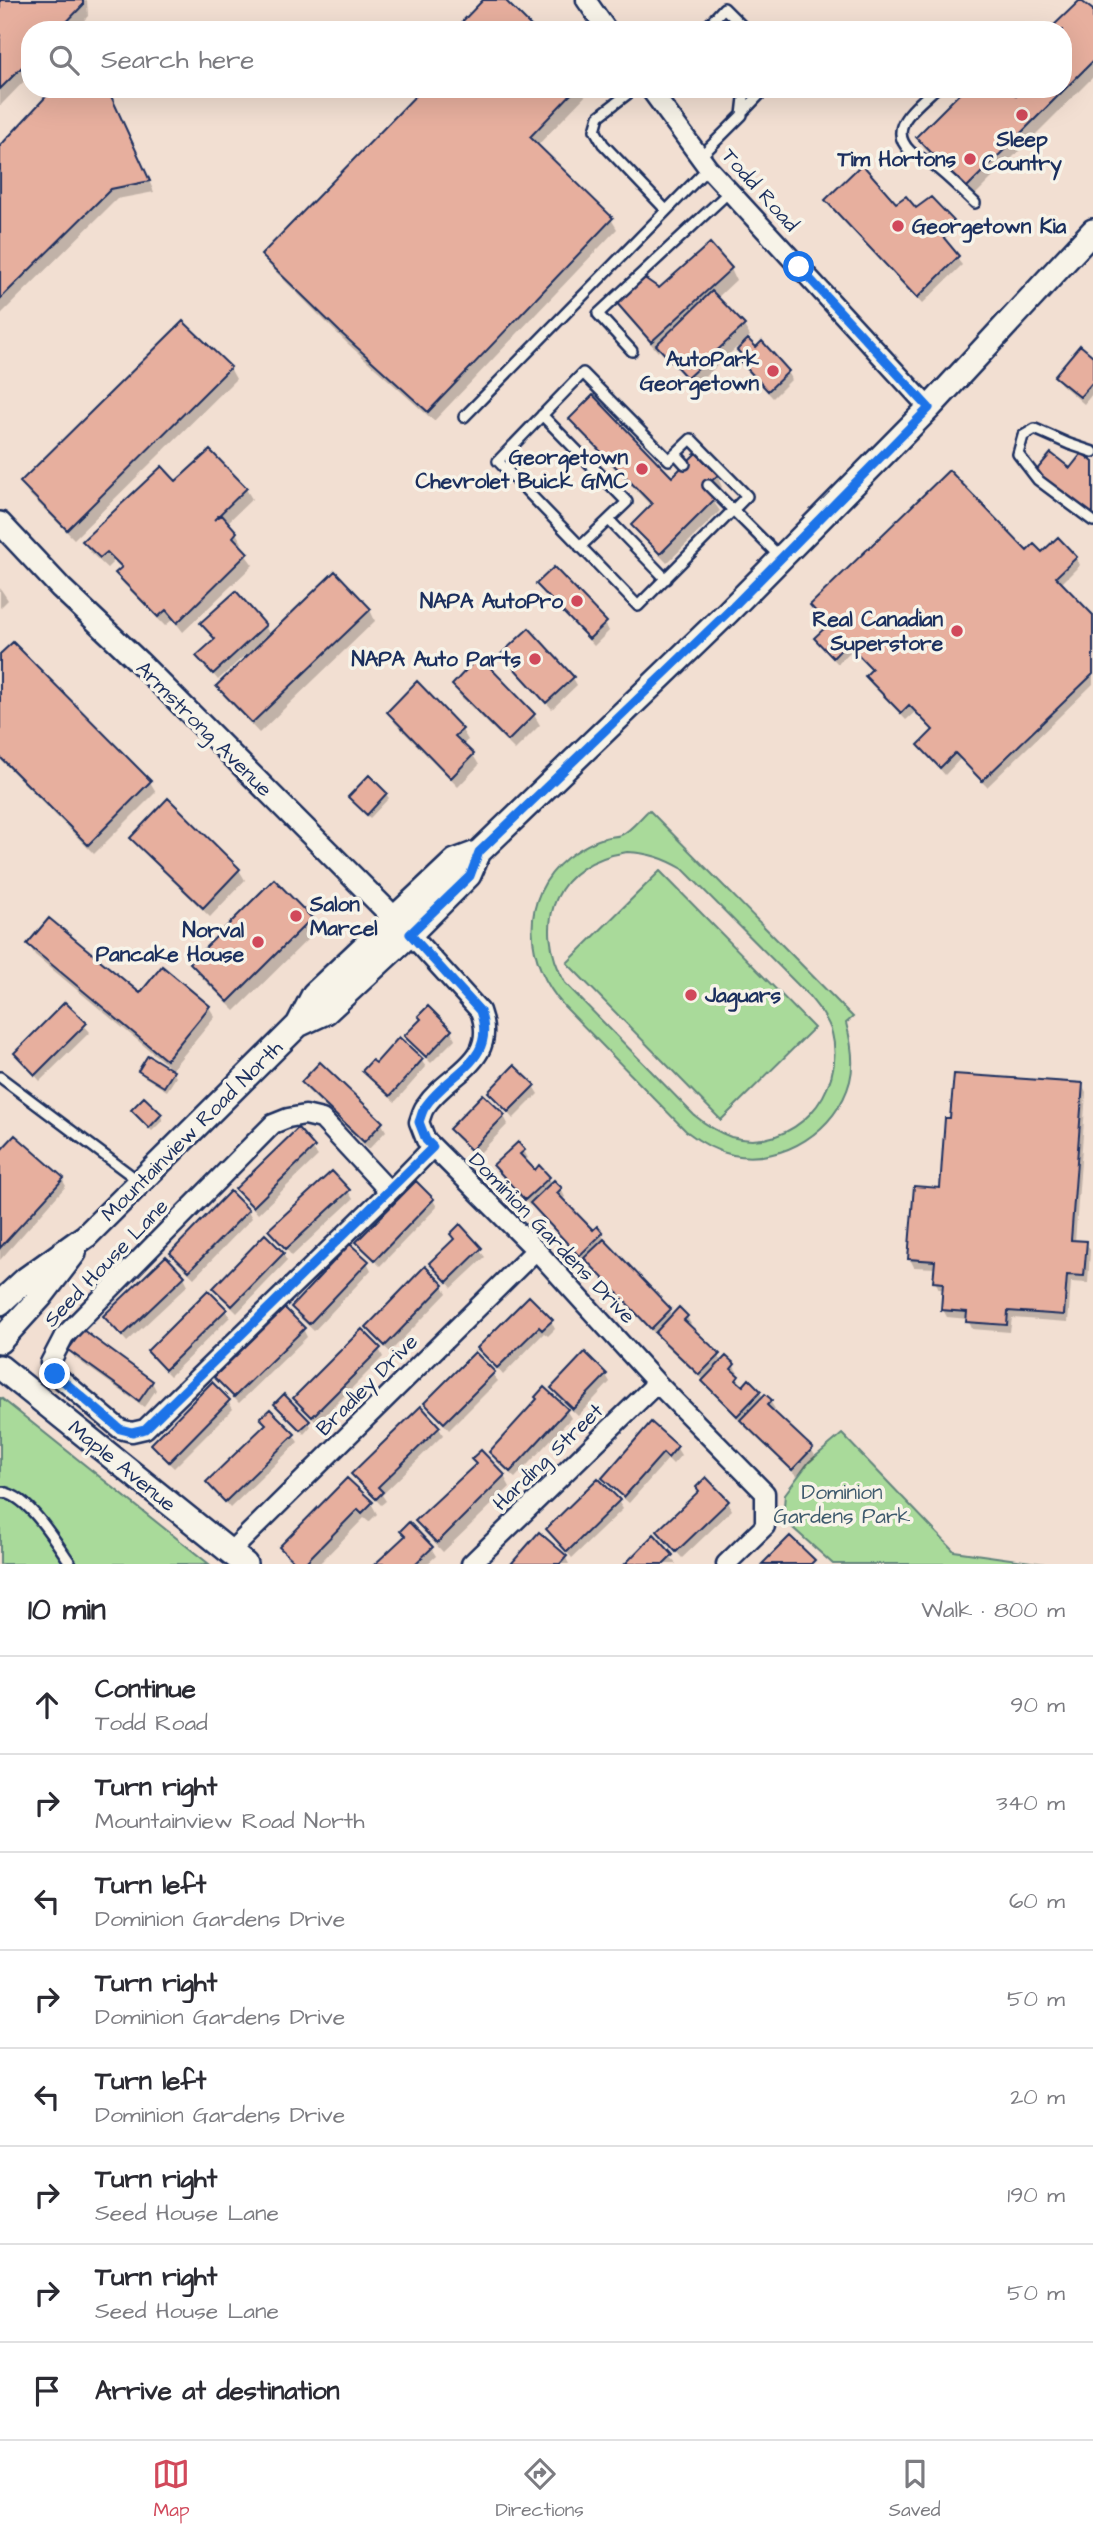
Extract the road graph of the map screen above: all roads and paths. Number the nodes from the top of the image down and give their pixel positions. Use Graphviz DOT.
graph roads {
  1 [pos="586,0"];
  2 [pos="601,21"];
  3 [pos="712,21"];
  4 [pos="737,21"];
  5 [pos="622,98"];
  6 [pos="657,98"];
  7 [pos="744,98"];
  8 [pos="756,98"];
  9 [pos="924,98"];
  10 [pos="742,113"];
  11 [pos="704,163"];
  12 [pos="729,192"];
  13 [pos="975,202"];
  14 [pos="666,210"];
  15 [pos="1093,231"];
  16 [pos="632,351"];
  17 [pos="929,408"];
  18 [pos="542,415"];
  19 [pos="464,417"];
  20 [pos="1093,452"];
  21 [pos="676,454"];
  22 [pos="685,464"];
  23 [pos="708,485"];
  24 [pos="733,510"];
  25 [pos="609,520"];
  26 [pos="1093,521"];
  27 [pos="0,523"];
  28 [pos="580,547"];
  29 [pos="781,558"];
  30 [pos="666,579"];
  31 [pos="402,926"];
  32 [pos="0,1077"];
  33 [pos="433,1147"];
  34 [pos="142,1183"];
  35 [pos="389,1191"];
  36 [pos="86,1236"];
  37 [pos="536,1250"];
  38 [pos="0,1303"];
  39 [pos="0,1341"];
  40 [pos="0,1367"];
  41 [pos="657,1383"];
  42 [pos="0,1492"];
  43 [pos="237,1558"];
  44 [pos="71,1564"];
  45 [pos="471,1564"];
  46 [pos="726,1564"];
  1 -- 2 [label="street"];
  3 -- 4 [label="lane"];
  5 -- 14 [label="lane"];
  6 -- 11 [label="street, Todd Road"];
  7 -- 10 [label="lane"];
  8 -- 10 [label="lane"];
  9 -- 13 [label="lane"];
  10 -- 11 [label="lane"];
  11 -- 12 [label="street, Todd Road"];
  11 -- 14 [label="lane"];
  12 -- 16 [label="lane"];
  12 -- 17 [label="street, Todd Road"];
  14 -- 19 [label="lane"];
  15 -- 17 [label="main road, Mountainview Road North"];
  17 -- 29 [label="main road, Mountainview Road North"];
  18 -- 21 [label="lane"];
  18 -- 25 [label="lane"];
  18 -- 28 [label="lane"];
  20 -- 26 [label="lane"];
  21 -- 22 [label="lane"];
  21 -- 24 [label="lane"];
  23 -- 24 [label="lane"];
  24 -- 29 [label="lane"];
  24 -- 30 [label="lane"];
  25 -- 28 [label="lane"];
  25 -- 30 [label="lane"];
  27 -- 31 [label="street, Armstrong Avenue"];
  28 -- 30 [label="lane"];
  29 -- 31 [label="main road, Mountainview Road North"];
  31 -- 33 [label="street, Dominion Gardens Drive"];
  31 -- 34 [label="main road, Mountainview Road North"];
  32 -- 34 [label="lane"];
  33 -- 35 [label="street, Seed House Lane"];
  33 -- 37 [label="street, Dominion Gardens Drive"];
  34 -- 36 [label="main road, Mountainview Road North"];
  35 -- 35 [label="street, Seed House Lane"];
  36 -- 38 [label="main road, Mountainview Road North"];
  36 -- 39 [label="main road, Mountainview Road North"];
  37 -- 41 [label="street, Dominion Gardens Drive"];
  37 -- 43 [label="street, Bradley Drive"];
  40 -- 43 [label="main road, Maple Avenue"];
  41 -- 45 [label="street, Harding Street"];
  41 -- 46 [label="street, Dominion Gardens Drive"];
  42 -- 44 [label="lane"];
}
